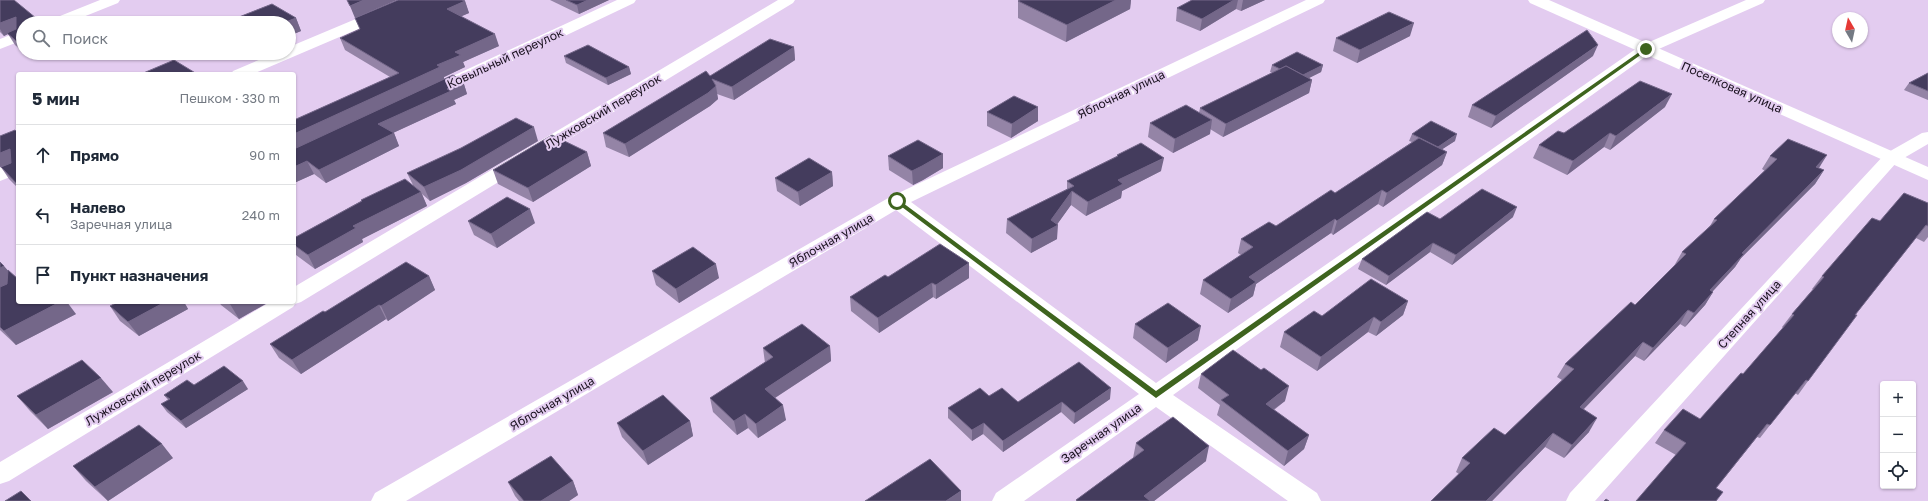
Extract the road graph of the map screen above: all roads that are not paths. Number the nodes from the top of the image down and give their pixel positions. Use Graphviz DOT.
graph roads {
  1 [pos="114,0"];
  2 [pos="414,0"];
  3 [pos="629,0"];
  4 [pos="788,0"];
  5 [pos="1318,0"];
  6 [pos="1536,0"];
  7 [pos="1758,0"];
  8 [pos="73,16"];
  9 [pos="16,38"];
  10 [pos="0,44"];
  11 [pos="1646,49"];
  12 [pos="296,50"];
  13 [pos="272,60"];
  14 [pos="244,72"];
  15 [pos="422,97"];
  16 [pos="1928,136"];
  17 [pos="1891,158"];
  18 [pos="16,169"];
  19 [pos="1928,174"];
  20 [pos="0,175"];
  21 [pos="897,201"];
  22 [pos="296,296"];
  23 [pos="283,304"];
  24 [pos="1156,395"];
  25 [pos="0,474"];
  26 [pos="384,501"];
  27 [pos="1005,501"];
  28 [pos="1308,501"];
  29 [pos="1579,501"];
  1 -- 8 [label="street"];
  2 -- 12 [label="street"];
  3 -- 15 [label="street, Ковыльный переулок"];
  4 -- 22 [label="street, Лужковский переулок"];
  5 -- 21 [label="street, Яблочная улица"];
  6 -- 11 [label="highway, Поселковая улица"];
  7 -- 11 [label="street, Заречная улица"];
  9 -- 10 [label="street"];
  11 -- 17 [label="highway, Поселковая улица"];
  11 -- 24 [label="street, Заречная улица"];
  13 -- 14 [label="street"];
  16 -- 17 [label="street, Степная улица"];
  17 -- 19 [label="highway, Поселковая улица"];
  17 -- 29 [label="street, Степная улица"];
  18 -- 20 [label="street"];
  21 -- 24 [label="street"];
  21 -- 26 [label="street, Яблочная улица"];
  23 -- 25 [label="street, Лужковский переулок"];
  24 -- 27 [label="street, Заречная улица"];
  24 -- 28 [label="street"];
}
